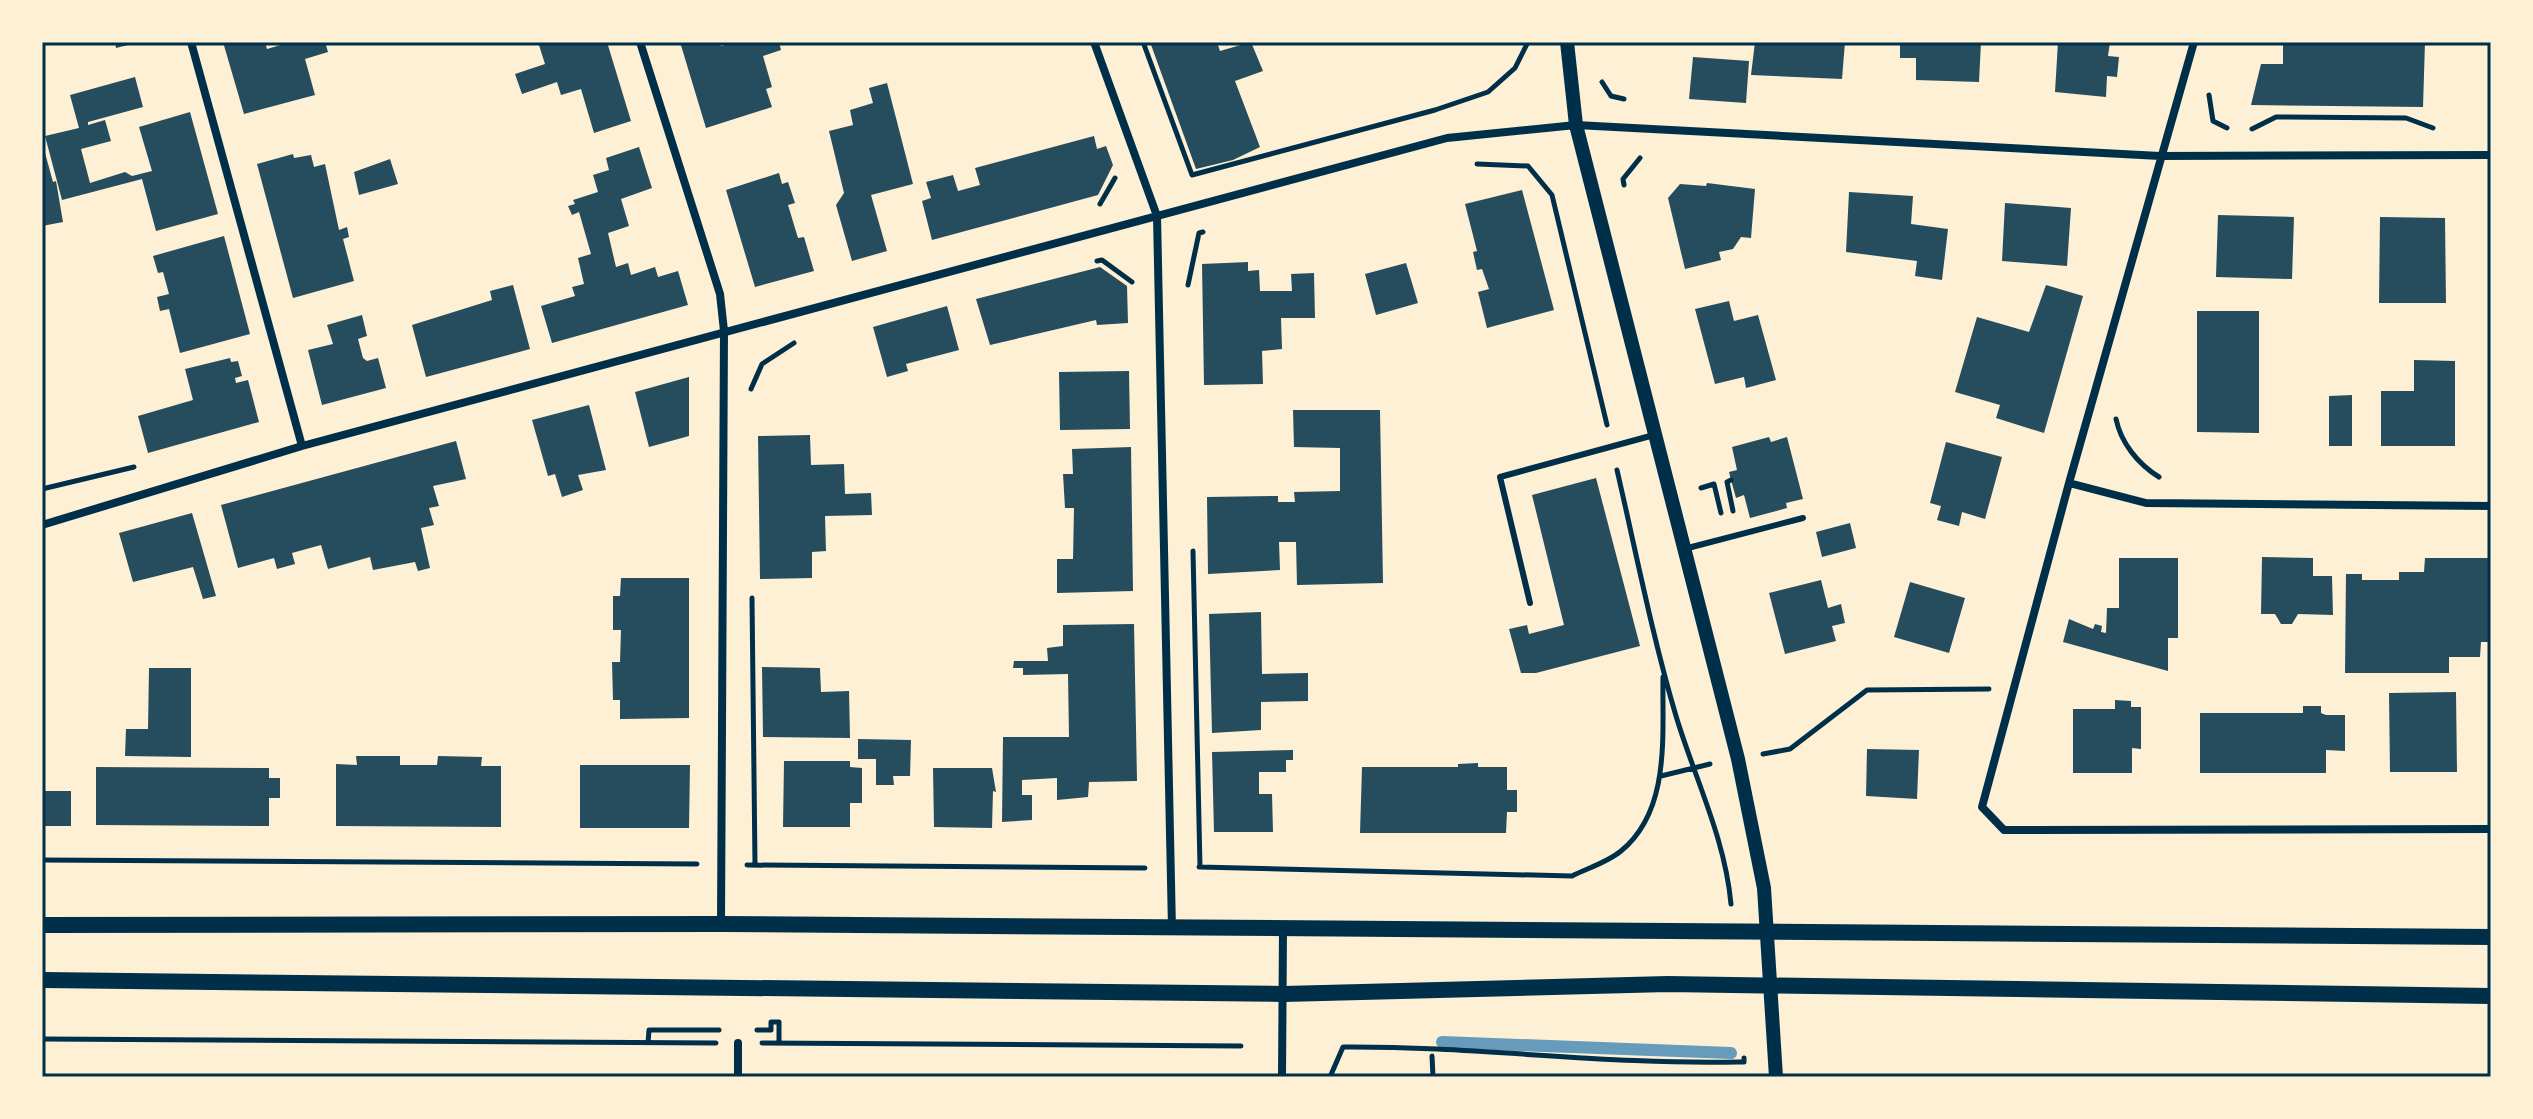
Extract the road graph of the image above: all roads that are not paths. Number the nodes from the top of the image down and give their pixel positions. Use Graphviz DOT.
graph roads {
  1 [pos="191,42"];
  2 [pos="640,42"];
  3 [pos="1094,42"];
  4 [pos="1567,42"];
  5 [pos="2194,42"];
  6 [pos="1576,125"];
  7 [pos="2491,155"];
  8 [pos="2160,156"];
  9 [pos="1157,216"];
  10 [pos="724,331"];
  11 [pos="1654,435"];
  12 [pos="302,446"];
  13 [pos="2069,483"];
  14 [pos="2491,506"];
  15 [pos="1803,518"];
  16 [pos="42,525"];
  17 [pos="1684,549"];
  18 [pos="1530,603"];
  19 [pos="2491,829"];
  20 [pos="721,924"];
  21 [pos="42,925"];
  22 [pos="1172,929"];
  23 [pos="1283,929"];
  24 [pos="2491,937"];
  25 [pos="42,980"];
  26 [pos="1284,994"];
  27 [pos="2491,996"];
  28 [pos="738,1043"];
  29 [pos="738,1077"];
  30 [pos="1282,1077"];
  31 [pos="1776,1077"];
  1 -- 12 [label="street"];
  2 -- 10 [label="street"];
  3 -- 9 [label="street"];
  4 -- 6 [label="street"];
  5 -- 8 [label="street"];
  6 -- 8 [label="street"];
  6 -- 9 [label="street"];
  6 -- 11 [label="street"];
  7 -- 8 [label="street"];
  8 -- 13 [label="street"];
  9 -- 10 [label="street"];
  9 -- 22 [label="street"];
  10 -- 12 [label="street"];
  10 -- 20 [label="street"];
  11 -- 17 [label="street"];
  11 -- 18 [label="lane"];
  12 -- 16 [label="street"];
  13 -- 14 [label="street"];
  13 -- 19 [label="street"];
  15 -- 17 [label="lane"];
  17 -- 31 [label="street"];
  20 -- 21 [label="main road"];
  20 -- 22 [label="main road"];
  22 -- 23 [label="main road"];
  23 -- 24 [label="main road"];
  23 -- 26 [label="street"];
  25 -- 26 [label="main road"];
  26 -- 27 [label="main road"];
  26 -- 30 [label="street"];
  28 -- 29 [label="street"];
}
